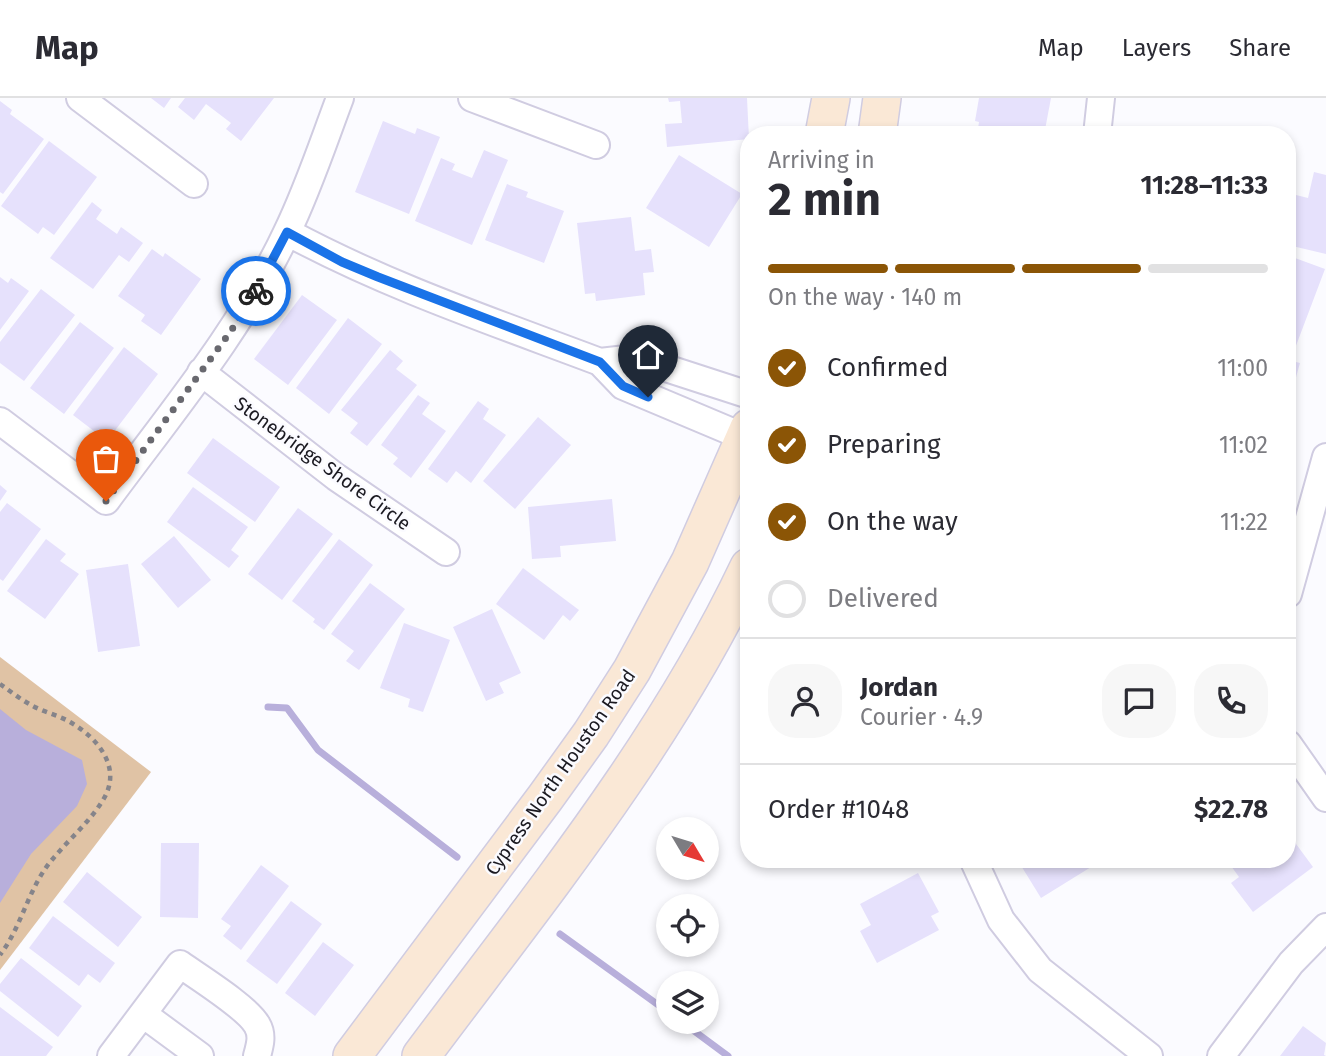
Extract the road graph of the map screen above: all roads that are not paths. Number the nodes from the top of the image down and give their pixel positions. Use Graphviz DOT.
graph roads {
  1 [pos="80,98"];
  2 [pos="340,98"];
  3 [pos="472,98"];
  4 [pos="831,98"];
  5 [pos="882,98"];
  6 [pos="1101,98"];
  7 [pos="826,126"];
  8 [pos="878,126"];
  9 [pos="1098,126"];
  10 [pos="596,145"];
  11 [pos="194,184"];
  12 [pos="287,232"];
  13 [pos="600,362"];
  14 [pos="201,372"];
  15 [pos="740,392"];
  16 [pos="0,421"];
  17 [pos="740,432"];
  18 [pos="740,453"];
  19 [pos="1326,457"];
  20 [pos="446,552"];
  21 [pos="1296,560"];
  22 [pos="740,584"];
  23 [pos="1296,756"];
  24 [pos="1326,799"];
  25 [pos="977,868"];
  26 [pos="1326,927"];
  27 [pos="143,1014"];
  28 [pos="111,1056"];
  29 [pos="200,1056"];
  30 [pos="257,1056"];
  31 [pos="352,1056"];
  32 [pos="421,1056"];
  33 [pos="1149,1056"];
  34 [pos="1221,1056"];
  1 -- 11 [label="street"];
  2 -- 12 [label="street"];
  3 -- 10 [label="street"];
  4 -- 7 [label="main road"];
  5 -- 8 [label="main road"];
  6 -- 9 [label="street"];
  12 -- 13 [label="street"];
  12 -- 14 [label="street"];
  13 -- 15 [label="street"];
  13 -- 17 [label="street"];
  14 -- 16 [label="street"];
  14 -- 20 [label="street, Stonebridge Shore Circle"];
  18 -- 31 [label="main road, Cypress North Houston Road"];
  19 -- 21 [label="street"];
  22 -- 32 [label="main road"];
  23 -- 24 [label="street"];
  25 -- 33 [label="street"];
  26 -- 34 [label="street"];
  27 -- 28 [label="street"];
  27 -- 29 [label="street"];
  27 -- 30 [label="street"];
}
